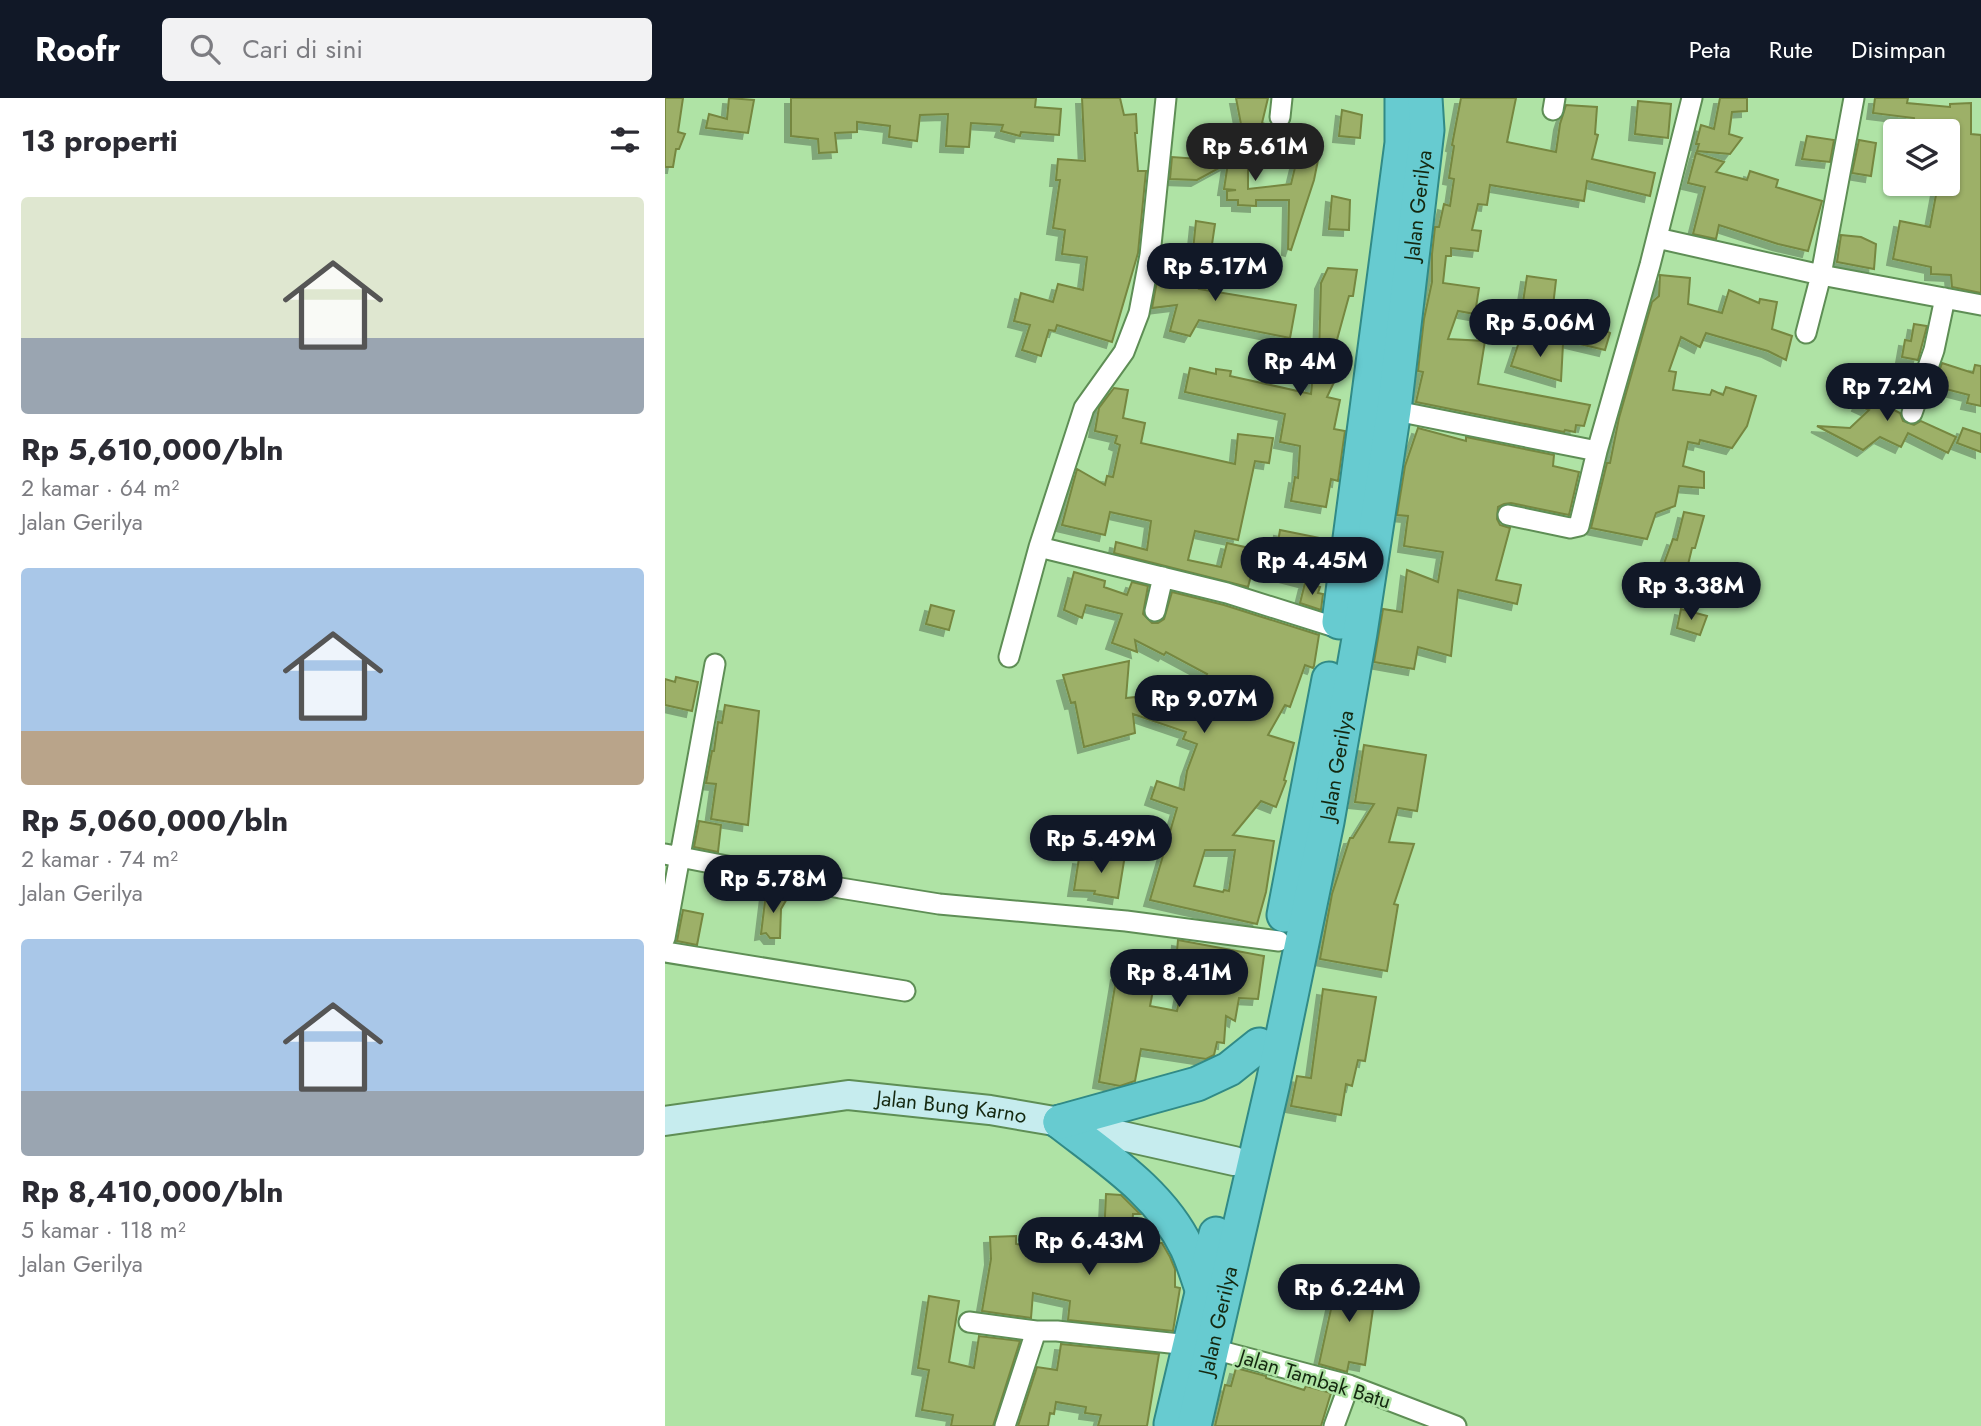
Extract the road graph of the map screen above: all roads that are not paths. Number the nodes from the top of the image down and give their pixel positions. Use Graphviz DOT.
graph roads {
  1 [pos="1166,98"];
  2 [pos="1402,98"];
  3 [pos="1425,98"];
  4 [pos="1692,98"];
  5 [pos="1854,98"];
  6 [pos="1657,238"];
  7 [pos="1821,275"];
  8 [pos="1945,298"];
  9 [pos="1981,305"];
  10 [pos="1807,333"];
  11 [pos="1380,408"];
  12 [pos="1912,414"];
  13 [pos="1597,451"];
  14 [pos="1509,515"];
  15 [pos="1039,547"];
  16 [pos="1163,577"];
  17 [pos="1155,611"];
  18 [pos="1338,628"];
  19 [pos="1009,656"];
  20 [pos="715,664"];
  21 [pos="673,856"];
  22 [pos="665,938"];
  23 [pos="1279,941"];
  24 [pos="665,952"];
  25 [pos="905,991"];
  26 [pos="1259,1045"];
  27 [pos="1263,1081"];
  28 [pos="665,1121"];
  29 [pos="1060,1122"];
  30 [pos="1234,1161"];
  31 [pos="1202,1289"];
  32 [pos="969,1322"];
  33 [pos="1036,1331"];
  34 [pos="1201,1347"];
  35 [pos="1349,1385"];
  36 [pos="1005,1426"];
  37 [pos="1171,1426"];
  38 [pos="1194,1426"];
  39 [pos="1334,1426"];
  40 [pos="1456,1426"];
  1 -- 15 [label="street"];
  2 -- 11 [label="highway, Jalan Gerilya"];
  3 -- 11 [label="highway, Jalan Gerilya"];
  4 -- 6 [label="street"];
  5 -- 7 [label="street"];
  6 -- 7 [label="street"];
  6 -- 13 [label="street"];
  7 -- 8 [label="street"];
  7 -- 10 [label="street"];
  8 -- 9 [label="street"];
  8 -- 12 [label="street"];
  11 -- 13 [label="street"];
  11 -- 18 [label="highway, Jalan Gerilya"];
  11 -- 27 [label="highway, Jalan Gerilya"];
  13 -- 14 [label="street"];
  15 -- 16 [label="street"];
  15 -- 19 [label="street"];
  16 -- 17 [label="street"];
  16 -- 18 [label="street"];
  18 -- 23 [label="highway, Jalan Gerilya"];
  20 -- 21 [label="street"];
  21 -- 22 [label="street"];
  21 -- 23 [label="street"];
  23 -- 26 [label="highway, Jalan Gerilya"];
  24 -- 25 [label="street"];
  26 -- 27 [label="highway, Jalan Gerilya"];
  26 -- 29 [label="highway"];
  27 -- 30 [label="highway, Jalan Gerilya"];
  27 -- 34 [label="highway, Jalan Gerilya"];
  28 -- 29 [label="main road, Jalan Bung Karno"];
  29 -- 30 [label="main road, Jalan Bung Karno"];
  29 -- 31 [label="highway"];
  30 -- 31 [label="highway, Jalan Gerilya"];
  31 -- 34 [label="highway, Jalan Gerilya"];
  32 -- 33 [label="street, Jalan Tambak Batu"];
  33 -- 34 [label="street, Jalan Tambak Batu"];
  33 -- 36 [label="street"];
  34 -- 35 [label="street, Jalan Tambak Batu"];
  34 -- 37 [label="highway, Jalan Gerilya"];
  34 -- 38 [label="highway, Jalan Gerilya"];
  35 -- 39 [label="street"];
  35 -- 40 [label="street, Jalan Tambak Batu"];
}
